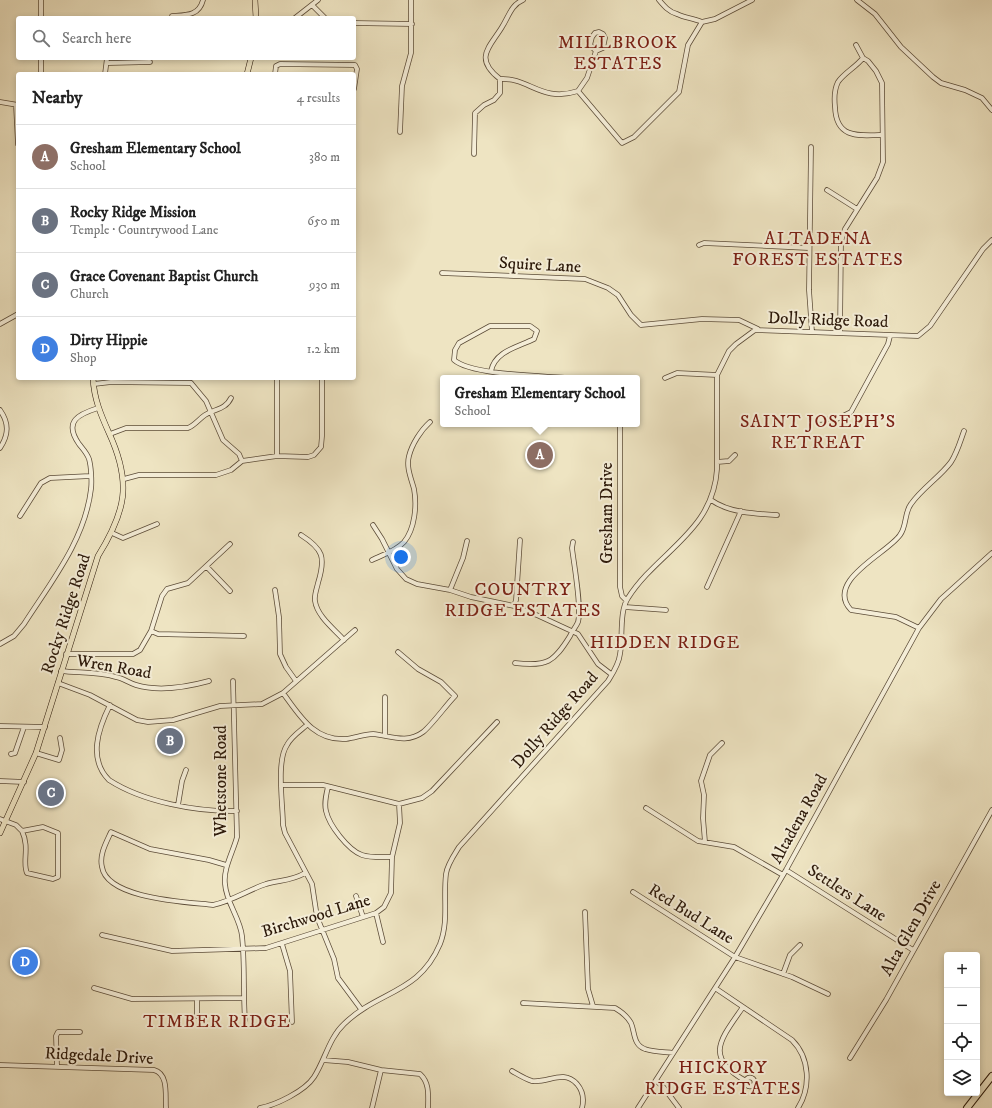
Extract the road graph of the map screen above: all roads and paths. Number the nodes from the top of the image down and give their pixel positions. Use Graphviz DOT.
graph roads {
  1 [pos="41,0"];
  2 [pos="203,0"];
  3 [pos="255,0"];
  4 [pos="318,0"];
  5 [pos="411,0"];
  6 [pos="523,0"];
  7 [pos="659,0"];
  8 [pos="752,0"];
  9 [pos="857,0"];
  10 [pos="312,5"];
  11 [pos="41,16"];
  12 [pos="172,16"];
  13 [pos="256,16"];
  14 [pos="298,16"];
  15 [pos="323,16"];
  16 [pos="702,22"];
  17 [pos="356,23"];
  18 [pos="412,24"];
  19 [pos="856,45"];
  20 [pos="596,51"];
  21 [pos="863,58"];
  22 [pos="41,60"];
  23 [pos="108,60"];
  24 [pos="250,60"];
  25 [pos="150,62"];
  26 [pos="41,72"];
  27 [pos="105,72"];
  28 [pos="248,72"];
  29 [pos="275,72"];
  30 [pos="356,76"];
  31 [pos="500,79"];
  32 [pos="578,91"];
  33 [pos="0,102"];
  34 [pos="16,105"];
  35 [pos="992,110"];
  36 [pos="400,132"];
  37 [pos="882,135"];
  38 [pos="811,148"];
  39 [pos="474,154"];
  40 [pos="827,190"];
  41 [pos="857,209"];
  42 [pos="992,240"];
  43 [pos="699,245"];
  44 [pos="809,248"];
  45 [pos="442,273"];
  46 [pos="16,315"];
  47 [pos="0,324"];
  48 [pos="760,330"];
  49 [pos="812,332"];
  50 [pos="840,333"];
  51 [pos="890,336"];
  52 [pos="491,371"];
  53 [pos="520,375"];
  54 [pos="717,375"];
  55 [pos="665,378"];
  56 [pos="93,380"];
  57 [pos="192,380"];
  58 [pos="277,380"];
  59 [pos="322,380"];
  60 [pos="94,384"];
  61 [pos="191,384"];
  62 [pos="231,398"];
  63 [pos="98,408"];
  64 [pos="0,410"];
  65 [pos="210,413"];
  66 [pos="818,420"];
  67 [pos="430,422"];
  68 [pos="620,427"];
  69 [pos="964,431"];
  70 [pos="110,434"];
  71 [pos="0,448"];
  72 [pos="277,456"];
  73 [pos="735,456"];
  74 [pos="242,461"];
  75 [pos="717,462"];
  76 [pos="90,476"];
  77 [pos="124,479"];
  78 [pos="711,500"];
  79 [pos="741,511"];
  80 [pos="20,516"];
  81 [pos="777,516"];
  82 [pos="157,524"];
  83 [pos="372,525"];
  84 [pos="112,533"];
  85 [pos="301,535"];
  86 [pos="520,540"];
  87 [pos="467,541"];
  88 [pos="573,542"];
  89 [pos="230,544"];
  90 [pos="388,552"];
  91 [pos="992,553"];
  92 [pos="372,560"];
  93 [pos="207,567"];
  94 [pos="706,587"];
  95 [pos="275,590"];
  96 [pos="450,590"];
  97 [pos="230,591"];
  98 [pos="626,600"];
  99 [pos="514,606"];
  100 [pos="625,607"];
  101 [pos="666,610"];
  102 [pos="918,628"];
  103 [pos="355,630"];
  104 [pos="151,631"];
  105 [pos="572,632"];
  106 [pos="244,636"];
  107 [pos="344,640"];
  108 [pos="0,644"];
  109 [pos="398,652"];
  110 [pos="66,654"];
  111 [pos="515,663"];
  112 [pos="61,671"];
  113 [pos="611,674"];
  114 [pos="209,681"];
  115 [pos="233,681"];
  116 [pos="296,681"];
  117 [pos="58,683"];
  118 [pos="283,693"];
  119 [pos="385,697"];
  120 [pos="110,705"];
  121 [pos="234,705"];
  122 [pos="497,722"];
  123 [pos="307,725"];
  124 [pos="0,726"];
  125 [pos="24,727"];
  126 [pos="45,727"];
  127 [pos="385,736"];
  128 [pos="60,738"];
  129 [pos="722,743"];
  130 [pos="36,753"];
  131 [pos="11,754"];
  132 [pos="186,770"];
  133 [pos="0,781"];
  134 [pos="24,782"];
  135 [pos="282,785"];
  136 [pos="328,787"];
  137 [pos="399,804"];
  138 [pos="178,805"];
  139 [pos="646,808"];
  140 [pos="992,810"];
  141 [pos="237,812"];
  142 [pos="0,819"];
  143 [pos="6,821"];
  144 [pos="22,831"];
  145 [pos="0,833"];
  146 [pos="705,842"];
  147 [pos="392,857"];
  148 [pos="226,865"];
  149 [pos="786,870"];
  150 [pos="305,873"];
  151 [pos="783,875"];
  152 [pos="633,892"];
  153 [pos="356,896"];
  154 [pos="229,900"];
  155 [pos="585,912"];
  156 [pos="376,913"];
  157 [pos="364,917"];
  158 [pos="321,930"];
  159 [pos="102,936"];
  160 [pos="383,942"];
  161 [pos="282,944"];
  162 [pos="800,945"];
  163 [pos="242,948"];
  164 [pos="913,950"];
  165 [pos="735,957"];
  166 [pos="784,974"];
  167 [pos="94,988"];
  168 [pos="715,988"];
  169 [pos="828,994"];
  170 [pos="197,998"];
  171 [pos="244,998"];
  172 [pos="523,1003"];
  173 [pos="594,1006"];
  174 [pos="744,1007"];
  175 [pos="361,1009"];
  176 [pos="197,1016"];
  177 [pos="245,1020"];
  178 [pos="292,1022"];
  179 [pos="80,1032"];
  180 [pos="673,1053"];
  181 [pos="850,1058"];
  182 [pos="323,1060"];
  183 [pos="0,1065"];
  184 [pos="57,1066"];
  185 [pos="381,1070"];
  186 [pos="512,1071"];
  187 [pos="992,1076"];
  188 [pos="656,1080"];
  189 [pos="746,1081"];
  190 [pos="166,1108"];
  191 [pos="260,1108"];
  192 [pos="372,1108"];
  193 [pos="428,1108"];
  194 [pos="582,1108"];
  195 [pos="638,1108"];
  196 [pos="679,1108"];
  197 [pos="798,1108"];
  198 [pos="967,1108"];
  1 -- 11 [label="street"];
  2 -- 12 [label="street"];
  3 -- 13 [label="main road"];
  4 -- 10 [label="street"];
  5 -- 18 [label="street"];
  6 -- 31 [label="street"];
  7 -- 16 [label="street"];
  8 -- 16 [label="street"];
  9 -- 35 [label="street"];
  10 -- 14 [label="street"];
  10 -- 15 [label="street"];
  16 -- 32 [label="street"];
  17 -- 18 [label="street"];
  18 -- 36 [label="street"];
  19 -- 21 [label="street"];
  20 -- 20 [label="street"];
  20 -- 32 [label="street"];
  21 -- 37 [label="street"];
  21 -- 37 [label="street"];
  22 -- 26 [label="street"];
  23 -- 25 [label="street"];
  23 -- 27 [label="street"];
  24 -- 28 [label="main road"];
  29 -- 30 [label="street"];
  31 -- 32 [label="street"];
  31 -- 39 [label="street"];
  33 -- 34 [label="street"];
  37 -- 41 [label="street"];
  38 -- 44 [label="street"];
  40 -- 41 [label="street"];
  41 -- 50 [label="street"];
  42 -- 51 [label="street, Dolly Ridge Road"];
  43 -- 44 [label="street"];
  44 -- 49 [label="street"];
  45 -- 48 [label="street, Squire Lane"];
  46 -- 47 [label="street"];
  48 -- 49 [label="street, Dolly Ridge Road"];
  48 -- 54 [label="street, Dolly Ridge Road"];
  49 -- 50 [label="street, Dolly Ridge Road"];
  50 -- 51 [label="street, Dolly Ridge Road"];
  51 -- 66 [label="street"];
  52 -- 52 [label="street"];
  52 -- 53 [label="street"];
  54 -- 55 [label="street"];
  54 -- 75 [label="street, Dolly Ridge Road"];
  56 -- 60 [label="main road, Rocky Ridge Road"];
  57 -- 61 [label="street"];
  58 -- 72 [label="street"];
  59 -- 72 [label="street"];
  60 -- 61 [label="street"];
  60 -- 63 [label="main road, Rocky Ridge Road"];
  61 -- 65 [label="street"];
  62 -- 65 [label="street"];
  63 -- 70 [label="main road, Rocky Ridge Road"];
  63 -- 76 [label="street"];
  64 -- 71 [label="street"];
  65 -- 70 [label="street"];
  65 -- 74 [label="street"];
  67 -- 90 [label="street"];
  68 -- 98 [label="street, Gresham Drive"];
  69 -- 102 [label="street"];
  70 -- 77 [label="main road, Rocky Ridge Road"];
  72 -- 74 [label="street"];
  73 -- 75 [label="street"];
  74 -- 77 [label="street"];
  75 -- 78 [label="street, Dolly Ridge Road"];
  76 -- 80 [label="street"];
  76 -- 108 [label="street"];
  77 -- 84 [label="main road, Rocky Ridge Road"];
  78 -- 79 [label="street"];
  78 -- 98 [label="street, Dolly Ridge Road"];
  79 -- 81 [label="street"];
  79 -- 94 [label="street"];
  82 -- 84 [label="street"];
  83 -- 90 [label="street"];
  84 -- 110 [label="main road, Rocky Ridge Road"];
  85 -- 107 [label="street"];
  86 -- 99 [label="street"];
  87 -- 96 [label="street"];
  88 -- 105 [label="street"];
  89 -- 93 [label="street"];
  90 -- 92 [label="street"];
  90 -- 96 [label="street"];
  91 -- 102 [label="street, Altadena Road"];
  93 -- 97 [label="street"];
  93 -- 104 [label="street"];
  95 -- 116 [label="street"];
  96 -- 99 [label="street"];
  98 -- 100 [label="street, Dolly Ridge Road"];
  99 -- 105 [label="street"];
  100 -- 101 [label="street"];
  100 -- 113 [label="street, Dolly Ridge Road"];
  102 -- 149 [label="street, Altadena Road"];
  103 -- 107 [label="street"];
  104 -- 106 [label="street"];
  104 -- 110 [label="street"];
  105 -- 111 [label="street"];
  105 -- 113 [label="street"];
  107 -- 116 [label="street"];
  109 -- 127 [label="street"];
  110 -- 112 [label="main road, Rocky Ridge Road"];
  112 -- 114 [label="street, Wren Road"];
  112 -- 117 [label="main road, Rocky Ridge Road"];
  113 -- 175 [label="street, Dolly Ridge Road"];
  115 -- 121 [label="street, Whetstone Road"];
  116 -- 118 [label="street"];
  117 -- 120 [label="street"];
  117 -- 126 [label="main road, Rocky Ridge Road"];
  118 -- 121 [label="street"];
  118 -- 123 [label="street"];
  119 -- 127 [label="street"];
  120 -- 121 [label="street"];
  120 -- 138 [label="street"];
  121 -- 141 [label="street, Whetstone Road"];
  122 -- 137 [label="street"];
  123 -- 127 [label="street"];
  123 -- 135 [label="street"];
  124 -- 125 [label="street"];
  125 -- 126 [label="street"];
  125 -- 131 [label="street"];
  126 -- 130 [label="main road, Rocky Ridge Road"];
  128 -- 130 [label="street"];
  129 -- 146 [label="street"];
  130 -- 134 [label="main road, Rocky Ridge Road"];
  132 -- 138 [label="street"];
  133 -- 134 [label="street"];
  134 -- 143 [label="main road, Rocky Ridge Road"];
  135 -- 136 [label="street"];
  135 -- 150 [label="street"];
  136 -- 137 [label="street"];
  136 -- 147 [label="street"];
  137 -- 147 [label="street, Birchwood Lane"];
  138 -- 141 [label="street"];
  139 -- 146 [label="street, Settlers Lane"];
  140 -- 164 [label="street, Alta Glen Drive"];
  141 -- 148 [label="street, Whetstone Road"];
  142 -- 143 [label="street"];
  143 -- 144 [label="street"];
  143 -- 145 [label="main road, Rocky Ridge Road"];
  144 -- 144 [label="street"];
  146 -- 151 [label="street, Settlers Lane"];
  147 -- 156 [label="street, Birchwood Lane"];
  148 -- 154 [label="street, Whetstone Road"];
  148 -- 154 [label="street"];
  149 -- 151 [label="street, Altadena Road"];
  149 -- 164 [label="street, Settlers Lane"];
  150 -- 154 [label="street"];
  150 -- 158 [label="street"];
  151 -- 165 [label="street, Altadena Road"];
  152 -- 165 [label="street, Red Bud Lane"];
  153 -- 157 [label="street"];
  154 -- 163 [label="street, Whetstone Road"];
  155 -- 173 [label="street"];
  156 -- 157 [label="street, Birchwood Lane"];
  156 -- 160 [label="street"];
  157 -- 158 [label="street, Birchwood Lane"];
  158 -- 161 [label="street, Birchwood Lane"];
  158 -- 175 [label="street"];
  159 -- 163 [label="street, Birchwood Lane"];
  161 -- 163 [label="street, Birchwood Lane"];
  161 -- 178 [label="street"];
  162 -- 166 [label="street"];
  163 -- 171 [label="street, Whetstone Road"];
  164 -- 181 [label="street, Alta Glen Drive"];
  165 -- 166 [label="street, Red Bud Lane"];
  165 -- 168 [label="street, Altadena Road"];
  166 -- 169 [label="street, Red Bud Lane"];
  167 -- 170 [label="street"];
  168 -- 174 [label="street"];
  168 -- 180 [label="street, Altadena Road"];
  170 -- 171 [label="street"];
  170 -- 176 [label="street"];
  171 -- 177 [label="street, Whetstone Road"];
  172 -- 173 [label="street"];
  173 -- 180 [label="street"];
  174 -- 189 [label="street"];
  174 -- 197 [label="street"];
  175 -- 182 [label="street, Dolly Ridge Road"];
  179 -- 184 [label="street"];
  180 -- 188 [label="street, Altadena Road"];
  182 -- 185 [label="street"];
  182 -- 191 [label="street, Dolly Ridge Road"];
  183 -- 184 [label="street, Ridgedale Drive"];
  184 -- 190 [label="street, Ridgedale Drive"];
  185 -- 192 [label="street"];
  185 -- 193 [label="street"];
  186 -- 194 [label="street"];
  187 -- 198 [label="highway"];
  188 -- 195 [label="street, Altadena Road"];
  188 -- 196 [label="street"];
}
